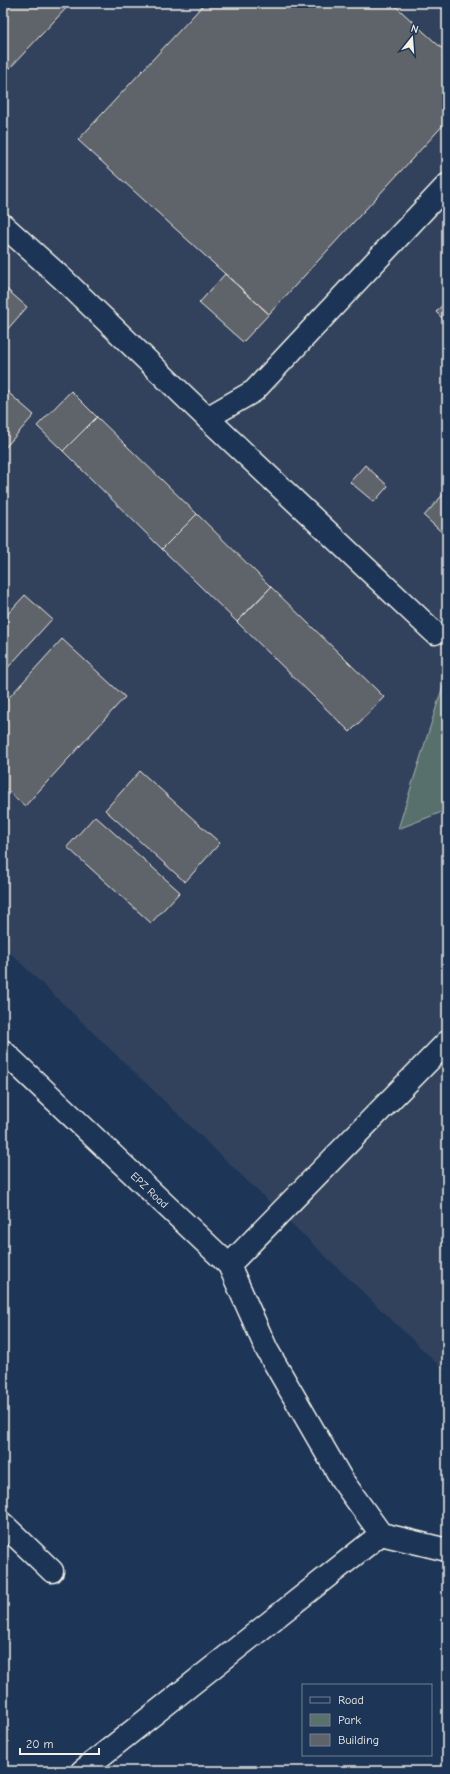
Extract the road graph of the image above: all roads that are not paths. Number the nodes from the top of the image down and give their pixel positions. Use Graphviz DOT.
graph roads {
  1 [pos="447,185"];
  2 [pos="3,225"];
  3 [pos="207,418"];
  4 [pos="435,633"];
  5 [pos="447,1042"];
  6 [pos="3,1051"];
  7 [pos="230,1265"];
  8 [pos="3,1524"];
  9 [pos="381,1534"];
  10 [pos="447,1550"];
  11 [pos="52,1571"];
  12 [pos="82,1771"];
  1 -- 3 [label="street"];
  2 -- 3 [label="street"];
  3 -- 4 [label="street"];
  5 -- 7 [label="street"];
  6 -- 7 [label="street, EPZ Road"];
  7 -- 9 [label="street, EPZ Road"];
  8 -- 11 [label="street"];
  9 -- 10 [label="street"];
  9 -- 12 [label="street"];
}
